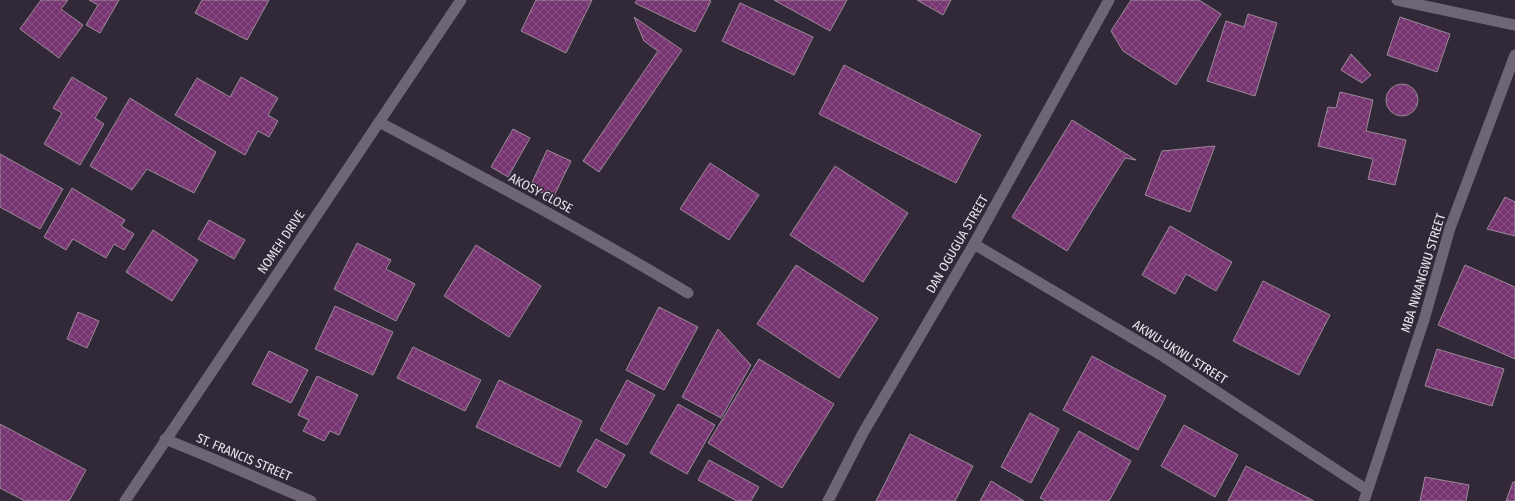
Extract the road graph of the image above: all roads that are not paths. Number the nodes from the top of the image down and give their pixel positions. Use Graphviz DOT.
graph roads {
  1 [pos="461,0"];
  2 [pos="1109,0"];
  3 [pos="1397,0"];
  4 [pos="1409,2"];
  5 [pos="1515,25"];
  6 [pos="1515,55"];
  7 [pos="379,122"];
  8 [pos="974,244"];
  9 [pos="688,293"];
  10 [pos="165,439"];
  11 [pos="1367,490"];
  12 [pos="124,501"];
  13 [pos="311,501"];
  14 [pos="828,501"];
  15 [pos="1364,501"];
  1 -- 7 [label="street, NOMEH DRIVE"];
  2 -- 8 [label="street, DAN OGUGUA STREET"];
  3 -- 4 [label="street"];
  4 -- 5 [label="street"];
  6 -- 11 [label="street, MBA NWANGWU STREET"];
  7 -- 9 [label="street, AKOSY CLOSE"];
  7 -- 10 [label="street, NOMEH DRIVE"];
  8 -- 11 [label="street, AKWU-UKWU STREET"];
  8 -- 14 [label="street, DAN OGUGUA STREET"];
  10 -- 12 [label="street, NOMEH DRIVE"];
  10 -- 13 [label="street, ST. FRANCIS STREET"];
  11 -- 15 [label="street, MBA NWANGWU STREET"];
}
